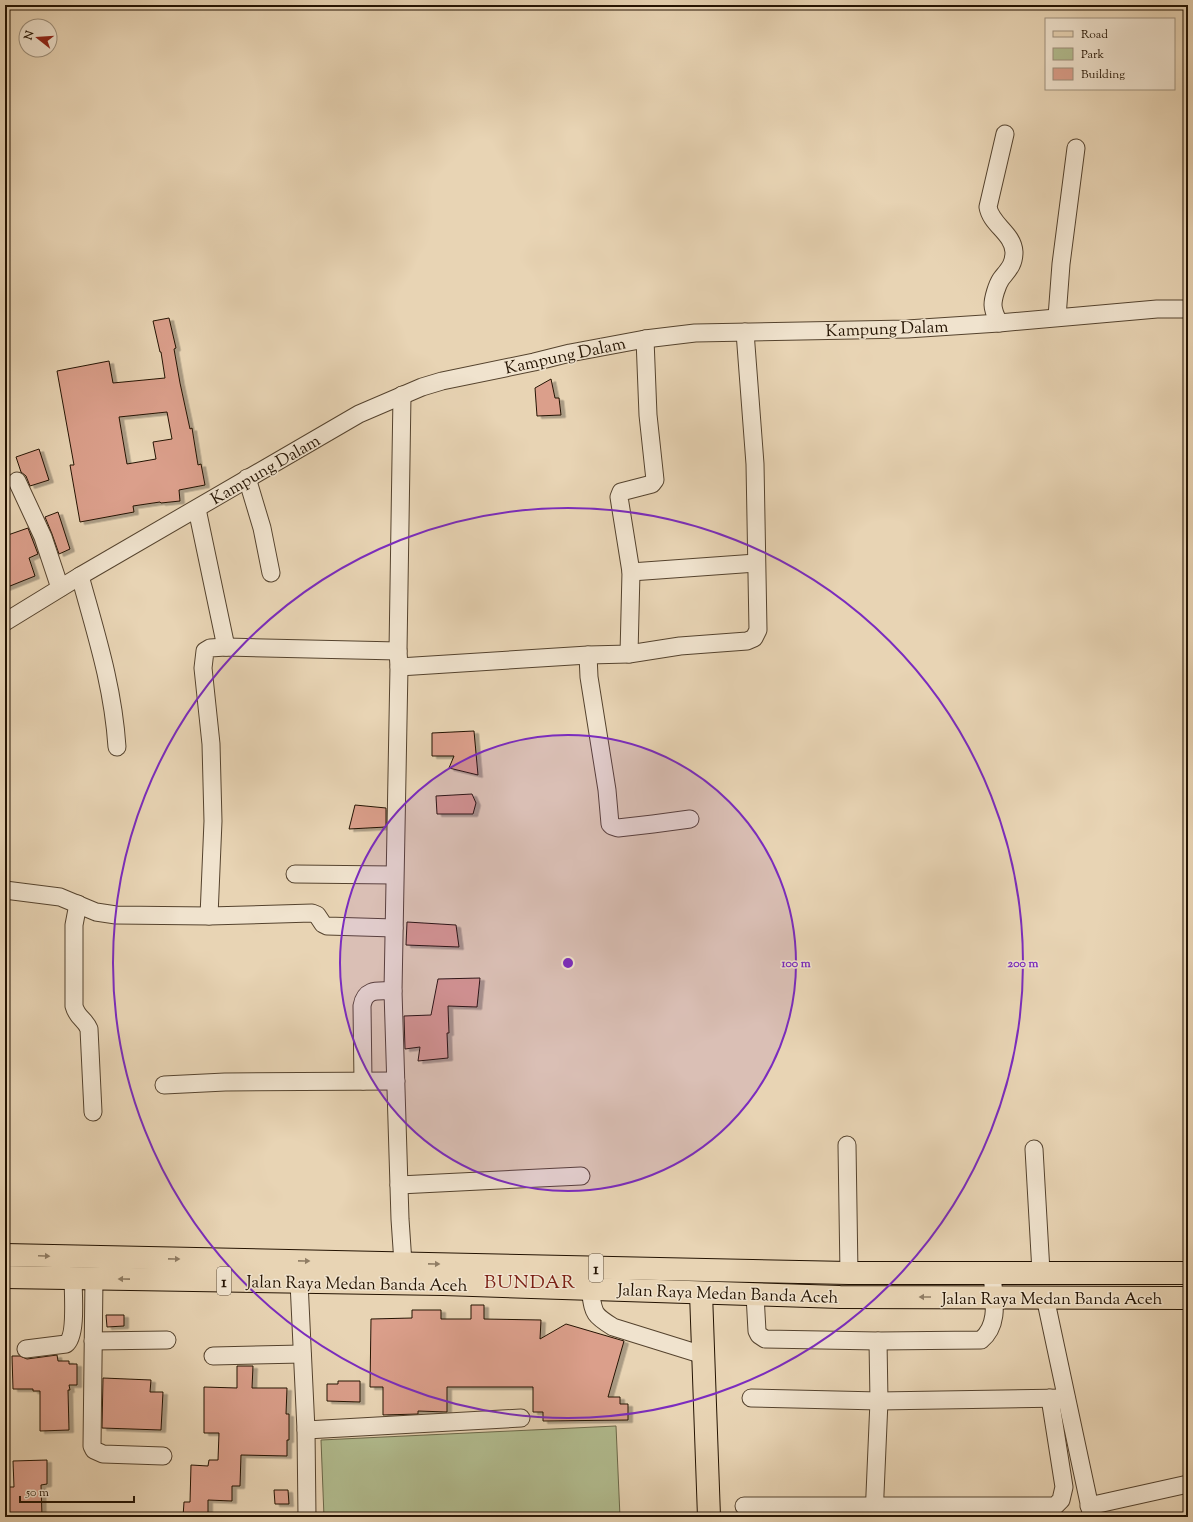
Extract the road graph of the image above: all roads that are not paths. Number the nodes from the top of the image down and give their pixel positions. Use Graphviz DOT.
graph roads {
  1 [pos="1005,134"];
  2 [pos="1076,148"];
  3 [pos="1188,309"];
  4 [pos="1057,317"];
  5 [pos="999,323"];
  6 [pos="745,332"];
  7 [pos="645,339"];
  8 [pos="402,395"];
  9 [pos="247,478"];
  10 [pos="17,480"];
  11 [pos="197,509"];
  12 [pos="756,563"];
  13 [pos="631,572"];
  14 [pos="271,573"];
  15 [pos="80,576"];
  16 [pos="60,588"];
  17 [pos="5,622"];
  18 [pos="226,647"];
  19 [pos="629,654"];
  20 [pos="588,655"];
  21 [pos="398,659"];
  22 [pos="117,747"];
  23 [pos="690,818"];
  24 [pos="296,874"];
  25 [pos="394,875"];
  26 [pos="5,890"];
  27 [pos="78,904"];
  28 [pos="209,916"];
  29 [pos="394,928"];
  30 [pos="393,991"];
  31 [pos="363,1081"];
  32 [pos="396,1081"];
  33 [pos="164,1085"];
  34 [pos="93,1112"];
  35 [pos="846,1145"];
  36 [pos="1034,1149"];
  37 [pos="581,1176"];
  38 [pos="399,1185"];
  39 [pos="5,1255"];
  40 [pos="403,1263"];
  41 [pos="590,1268"];
  42 [pos="992,1272"];
  43 [pos="1041,1272"];
  44 [pos="849,1273"];
  45 [pos="1188,1273"];
  46 [pos="5,1277"];
  47 [pos="83,1278"];
  48 [pos="299,1282"];
  49 [pos="590,1290"];
  50 [pos="701,1293"];
  51 [pos="755,1295"];
  52 [pos="993,1297"];
  53 [pos="1045,1297"];
  54 [pos="1188,1298"];
  55 [pos="167,1340"];
  56 [pos="93,1341"];
  57 [pos="878,1341"];
  58 [pos="26,1349"];
  59 [pos="302,1354"];
  60 [pos="703,1355"];
  61 [pos="213,1356"];
  62 [pos="751,1398"];
  63 [pos="1058,1398"];
  64 [pos="879,1401"];
  65 [pos="521,1418"];
  66 [pos="306,1430"];
  67 [pos="163,1456"];
  68 [pos="1188,1484"];
  69 [pos="744,1506"];
  70 [pos="874,1511"];
  71 [pos="1091,1511"];
  72 [pos="307,1517"];
  73 [pos="709,1517"];
  1 -- 5 [label="street"];
  2 -- 4 [label="street"];
  3 -- 4 [label="street, Kampung Dalam"];
  4 -- 5 [label="street, Kampung Dalam"];
  5 -- 6 [label="street, Kampung Dalam"];
  6 -- 7 [label="street, Kampung Dalam"];
  6 -- 12 [label="street"];
  7 -- 8 [label="street, Kampung Dalam"];
  7 -- 13 [label="street"];
  8 -- 9 [label="street, Kampung Dalam"];
  8 -- 21 [label="street"];
  9 -- 11 [label="street, Kampung Dalam"];
  9 -- 14 [label="street"];
  10 -- 16 [label="street"];
  11 -- 15 [label="street, Kampung Dalam"];
  11 -- 18 [label="street"];
  12 -- 13 [label="street"];
  12 -- 19 [label="street"];
  13 -- 19 [label="street"];
  15 -- 16 [label="street, Kampung Dalam"];
  15 -- 22 [label="street"];
  16 -- 17 [label="street, Kampung Dalam"];
  18 -- 21 [label="street"];
  18 -- 28 [label="street"];
  19 -- 20 [label="street"];
  20 -- 21 [label="street"];
  20 -- 23 [label="street"];
  21 -- 25 [label="street"];
  24 -- 25 [label="street"];
  25 -- 29 [label="street"];
  26 -- 27 [label="street"];
  27 -- 28 [label="street"];
  27 -- 34 [label="street"];
  28 -- 29 [label="street"];
  29 -- 30 [label="street"];
  30 -- 31 [label="street"];
  30 -- 32 [label="street"];
  31 -- 32 [label="street"];
  31 -- 33 [label="street"];
  32 -- 38 [label="street"];
  35 -- 44 [label="street"];
  36 -- 43 [label="street"];
  37 -- 38 [label="street"];
  38 -- 40 [label="street"];
  39 -- 40 [label="main road, Jalan Raya Medan Banda Aceh / 1, one-way"];
  40 -- 41 [label="main road, Jalan Raya Medan Banda Aceh / 1, one-way"];
  41 -- 44 [label="main road, Jalan Raya Medan Banda Aceh / 1"];
  41 -- 49 [label="main road"];
  42 -- 43 [label="main road, Jalan Raya Medan Banda Aceh / 1"];
  42 -- 44 [label="main road, Jalan Raya Medan Banda Aceh / 1"];
  42 -- 52 [label="street"];
  43 -- 45 [label="main road, Jalan Raya Medan Banda Aceh / 1"];
  46 -- 47 [label="main road, Jalan Raya Medan Banda Aceh / 1"];
  48 -- 47 [label="main road, Jalan Raya Medan Banda Aceh / 1, one-way"];
  47 -- 56 [label="street"];
  47 -- 58 [label="street"];
  48 -- 49 [label="main road, Jalan Raya Medan Banda Aceh / 1"];
  48 -- 59 [label="street"];
  49 -- 50 [label="main road, Jalan Raya Medan Banda Aceh / 1"];
  49 -- 60 [label="street"];
  50 -- 51 [label="main road, Jalan Raya Medan Banda Aceh / 1"];
  50 -- 60 [label="main road"];
  52 -- 51 [label="main road, Jalan Raya Medan Banda Aceh / 1, one-way"];
  51 -- 57 [label="street"];
  52 -- 53 [label="main road, Jalan Raya Medan Banda Aceh / 1"];
  52 -- 57 [label="street"];
  53 -- 54 [label="main road, Jalan Raya Medan Banda Aceh / 1"];
  53 -- 63 [label="street"];
  55 -- 56 [label="street"];
  56 -- 67 [label="street"];
  57 -- 64 [label="street"];
  59 -- 61 [label="street"];
  59 -- 66 [label="street"];
  60 -- 73 [label="main road"];
  62 -- 64 [label="street"];
  63 -- 64 [label="street"];
  63 -- 70 [label="street"];
  63 -- 71 [label="street"];
  64 -- 70 [label="street"];
  65 -- 66 [label="street"];
  66 -- 72 [label="street"];
  68 -- 71 [label="street"];
  69 -- 70 [label="street"];
}
